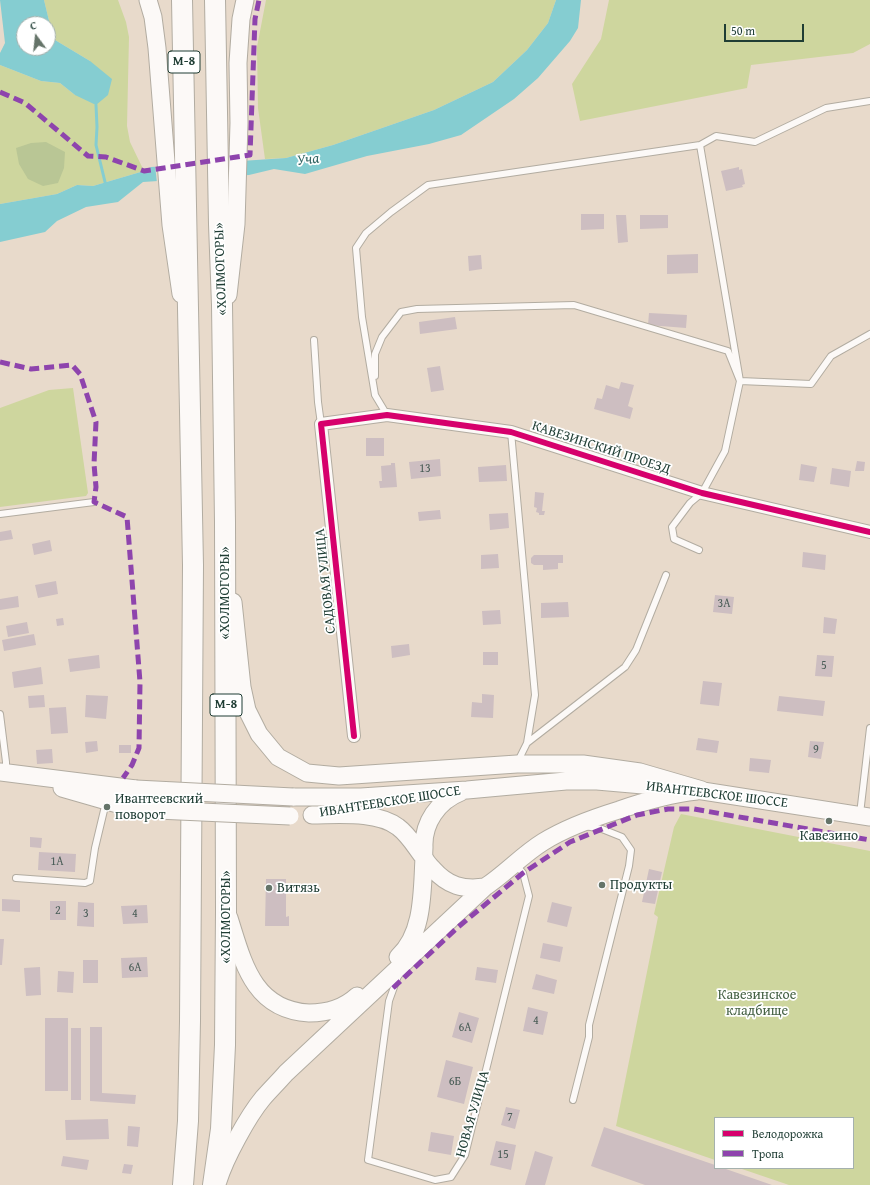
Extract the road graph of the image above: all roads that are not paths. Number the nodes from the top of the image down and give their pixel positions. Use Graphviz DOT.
graph roads {
  1 [pos="148,0"];
  2 [pos="182,0"];
  3 [pos="215,0"];
  4 [pos="245,0"];
  5 [pos="870,100"];
  6 [pos="700,145"];
  7 [pos="227,224"];
  8 [pos="178,225"];
  9 [pos="870,334"];
  10 [pos="314,340"];
  11 [pos="740,381"];
  12 [pos="375,395"];
  13 [pos="387,415"];
  14 [pos="321,424"];
  15 [pos="511,432"];
  16 [pos="702,493"];
  17 [pos="94,502"];
  18 [pos="0,514"];
  19 [pos="225,522"];
  20 [pos="870,532"];
  21 [pos="699,550"];
  22 [pos="666,575"];
  23 [pos="0,714"];
  24 [pos="870,728"];
  25 [pos="354,736"];
  26 [pos="527,744"];
  27 [pos="517,764"];
  28 [pos="3,772"];
  29 [pos="467,790"];
  30 [pos="702,790"];
  31 [pos="107,801"];
  32 [pos="312,815"];
  33 [pos="865,816"];
  34 [pos="576,825"];
  35 [pos="424,858"];
  36 [pos="515,864"];
  37 [pos="16,878"];
  38 [pos="485,887"];
  39 [pos="226,911"];
  40 [pos="404,962"];
  41 [pos="573,1100"];
  42 [pos="181,1181"];
  43 [pos="213,1185"];
  44 [pos="217,1185"];
  1 -- 8 [label="main road"];
  2 -- 8 [label="highway, М-8"];
  3 -- 7 [label="highway, «ХОЛМОГОРЫ» / М-8"];
  4 -- 7 [label="main road"];
  5 -- 6 [label="lane"];
  6 -- 11 [label="lane"];
  6 -- 12 [label="lane"];
  7 -- 19 [label="highway, «ХОЛМОГОРЫ» / М-8"];
  8 -- 42 [label="highway, М-8"];
  9 -- 11 [label="lane"];
  10 -- 14 [label="lane"];
  11 -- 12 [label="lane"];
  11 -- 16 [label="lane"];
  12 -- 13 [label="lane"];
  13 -- 14 [label="street, КАВЕЗИНСКИЙ ПРОЕЗД"];
  13 -- 15 [label="street, КАВЕЗИНСКИЙ ПРОЕЗД"];
  14 -- 25 [label="street, САДОВАЯ УЛИЦА"];
  15 -- 16 [label="street, КАВЕЗИНСКИЙ ПРОЕЗД"];
  15 -- 26 [label="lane"];
  16 -- 20 [label="street, КАВЕЗИНСКИЙ ПРОЕЗД"];
  16 -- 21 [label="lane"];
  17 -- 18 [label="lane"];
  19 -- 27 [label="main road"];
  19 -- 39 [label="highway, «ХОЛМОГОРЫ» / М-8"];
  22 -- 26 [label="lane"];
  23 -- 28 [label="lane"];
  24 -- 33 [label="lane"];
  26 -- 27 [label="lane"];
  27 -- 30 [label="main road"];
  28 -- 29 [label="main road, ИВАНТЕЕВСКОЕ ШОССЕ, bridge"];
  28 -- 31 [label="main road, ИВАНТЕЕВСКОЕ ШОССЕ"];
  29 -- 30 [label="main road, ИВАНТЕЕВСКОЕ ШОССЕ"];
  29 -- 32 [label="main road, ИВАНТЕЕВСКОЕ ШОССЕ"];
  29 -- 35 [label="main road"];
  30 -- 33 [label="main road, ИВАНТЕЕВСКОЕ ШОССЕ"];
  30 -- 34 [label="main road"];
  31 -- 32 [label="main road, ИВАНТЕЕВСКОЕ ШОССЕ, bridge"];
  31 -- 37 [label="lane"];
  32 -- 35 [label="main road"];
  34 -- 36 [label="main road"];
  34 -- 41 [label="lane"];
  35 -- 38 [label="main road"];
  35 -- 39 [label="main road"];
  36 -- 38 [label="main road"];
  36 -- 40 [label="lane, НОВАЯ УЛИЦА"];
  38 -- 40 [label="main road"];
  39 -- 43 [label="highway, «ХОЛМОГОРЫ» / М-8"];
  40 -- 44 [label="main road"];
}
